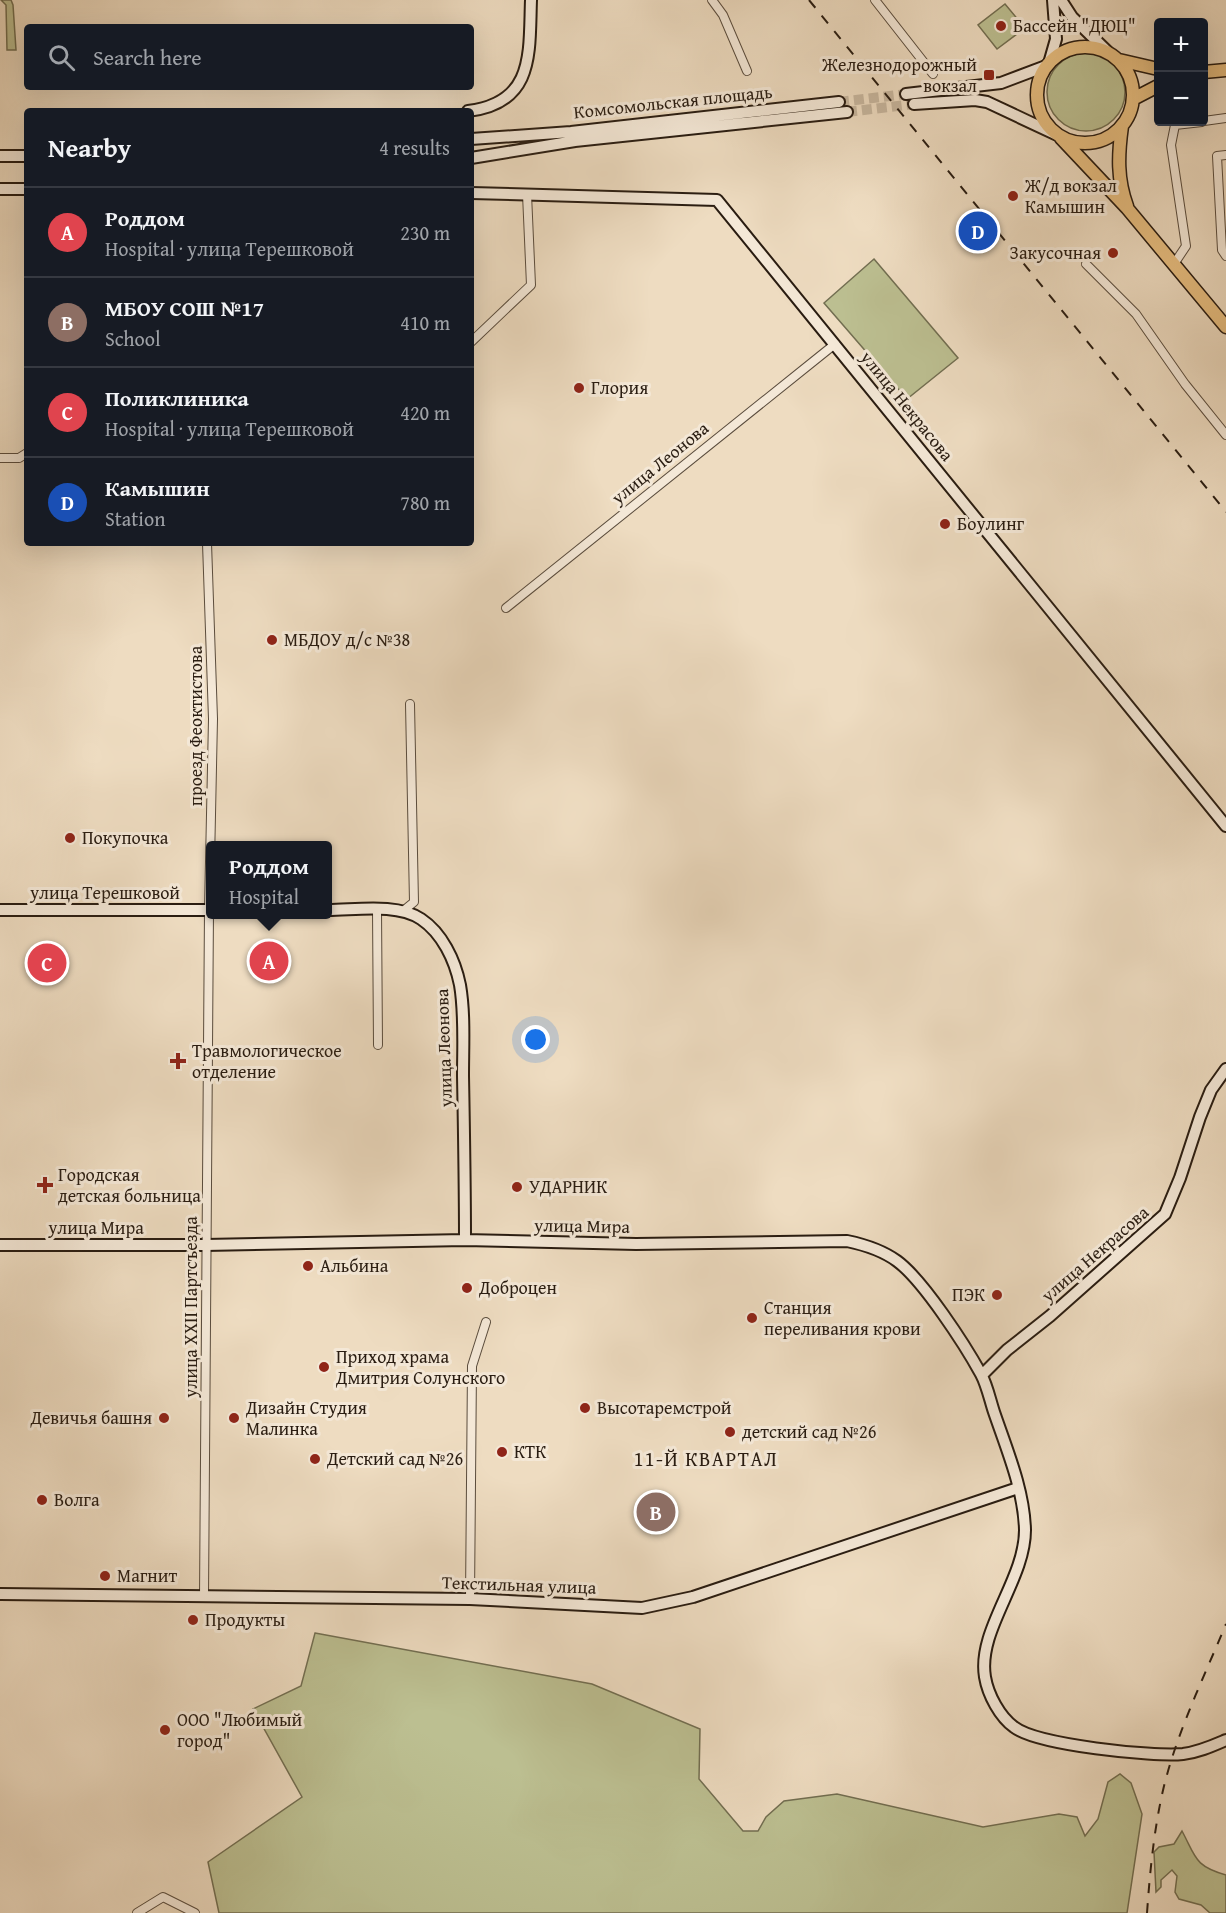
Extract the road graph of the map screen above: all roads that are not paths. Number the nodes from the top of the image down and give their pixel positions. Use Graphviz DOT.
graph roads {
  1 [pos="531,0"];
  2 [pos="712,0"];
  3 [pos="875,0"];
  4 [pos="1053,0"];
  5 [pos="1061,0"];
  6 [pos="1107,51"];
  7 [pos="1119,60"];
  8 [pos="1048,63"];
  9 [pos="1154,68"];
  10 [pos="1226,70"];
  11 [pos="747,71"];
  12 [pos="1208,72"];
  13 [pos="933,74"];
  14 [pos="1154,88"];
  15 [pos="906,94"];
  16 [pos="1133,99"];
  17 [pos="839,102"];
  18 [pos="914,104"];
  19 [pos="474,110"];
  20 [pos="847,112"];
  21 [pos="1226,118"];
  22 [pos="1208,120"];
  23 [pos="1122,126"];
  24 [pos="1175,126"];
  25 [pos="1058,136"];
  26 [pos="474,139"];
  27 [pos="1226,155"];
  28 [pos="0,156"];
  29 [pos="24,156"];
  30 [pos="474,158"];
  31 [pos="0,189"];
  32 [pos="24,189"];
  33 [pos="474,193"];
  34 [pos="527,194"];
  35 [pos="1127,208"];
  36 [pos="1224,253"];
  37 [pos="1086,264"];
  38 [pos="1174,264"];
  39 [pos="1226,327"];
  40 [pos="474,339"];
  41 [pos="835,344"];
  42 [pos="1226,435"];
  43 [pos="24,455"];
  44 [pos="0,458"];
  45 [pos="207,546"];
  46 [pos="506,608"];
  47 [pos="410,704"];
  48 [pos="1226,826"];
  49 [pos="210,841"];
  50 [pos="0,910"];
  51 [pos="206,910"];
  52 [pos="332,910"];
  53 [pos="377,910"];
  54 [pos="403,910"];
  55 [pos="209,919"];
  56 [pos="378,1046"];
  57 [pos="1226,1069"];
  58 [pos="465,1240"];
  59 [pos="0,1245"];
  60 [pos="206,1245"];
  61 [pos="486,1322"];
  62 [pos="981,1375"];
  63 [pos="1018,1488"];
  64 [pos="0,1594"];
  65 [pos="204,1597"];
  66 [pos="470,1599"];
  67 [pos="1226,1740"];
  68 [pos="137,1913"];
  69 [pos="195,1913"];
  1 -- 19 [label="street"];
  2 -- 11 [label="street"];
  3 -- 13 [label="street"];
  4 -- 8 [label="street"];
  5 -- 6 [label="street"];
  6 -- 7 [label="main road"];
  6 -- 8 [label="main road"];
  7 -- 9 [label="main road"];
  7 -- 16 [label="main road"];
  8 -- 15 [label="street"];
  8 -- 25 [label="main road"];
  10 -- 12 [label="main road"];
  14 -- 16 [label="main road"];
  16 -- 23 [label="main road"];
  17 -- 26 [label="street, Комсомольская площадь"];
  18 -- 25 [label="street"];
  20 -- 30 [label="street"];
  21 -- 22 [label="street"];
  23 -- 25 [label="main road"];
  23 -- 35 [label="main road"];
  24 -- 38 [label="street"];
  25 -- 35 [label="main road"];
  27 -- 36 [label="street"];
  28 -- 29 [label="street"];
  31 -- 32 [label="street"];
  33 -- 34 [label="street, улица Некрасова"];
  34 -- 40 [label="street"];
  34 -- 41 [label="street, улица Некрасова"];
  35 -- 38 [label="main road"];
  37 -- 42 [label="street"];
  38 -- 39 [label="main road"];
  41 -- 46 [label="street, улица Леонова"];
  41 -- 48 [label="street, улица Некрасова"];
  43 -- 44 [label="street"];
  45 -- 49 [label="street, проезд Феоктистова"];
  47 -- 54 [label="street"];
  50 -- 51 [label="street, улица Терешковой"];
  52 -- 53 [label="street"];
  53 -- 54 [label="street"];
  53 -- 56 [label="street"];
  54 -- 58 [label="street, улица Леонова"];
  55 -- 60 [label="street, улица XXII Партсъезда"];
  57 -- 62 [label="street, улица Некрасова"];
  58 -- 60 [label="street, улица Мира"];
  58 -- 62 [label="street, улица Мира"];
  59 -- 60 [label="street, улица Мира"];
  60 -- 65 [label="street, улица XXII Партсъезда"];
  61 -- 66 [label="street"];
  62 -- 63 [label="street, улица Мира"];
  63 -- 66 [label="street, Текстильная улица"];
  63 -- 67 [label="street, улица Мира"];
  64 -- 65 [label="street, Текстильная улица"];
  65 -- 66 [label="street, Текстильная улица"];
  68 -- 69 [label="street"];
}
